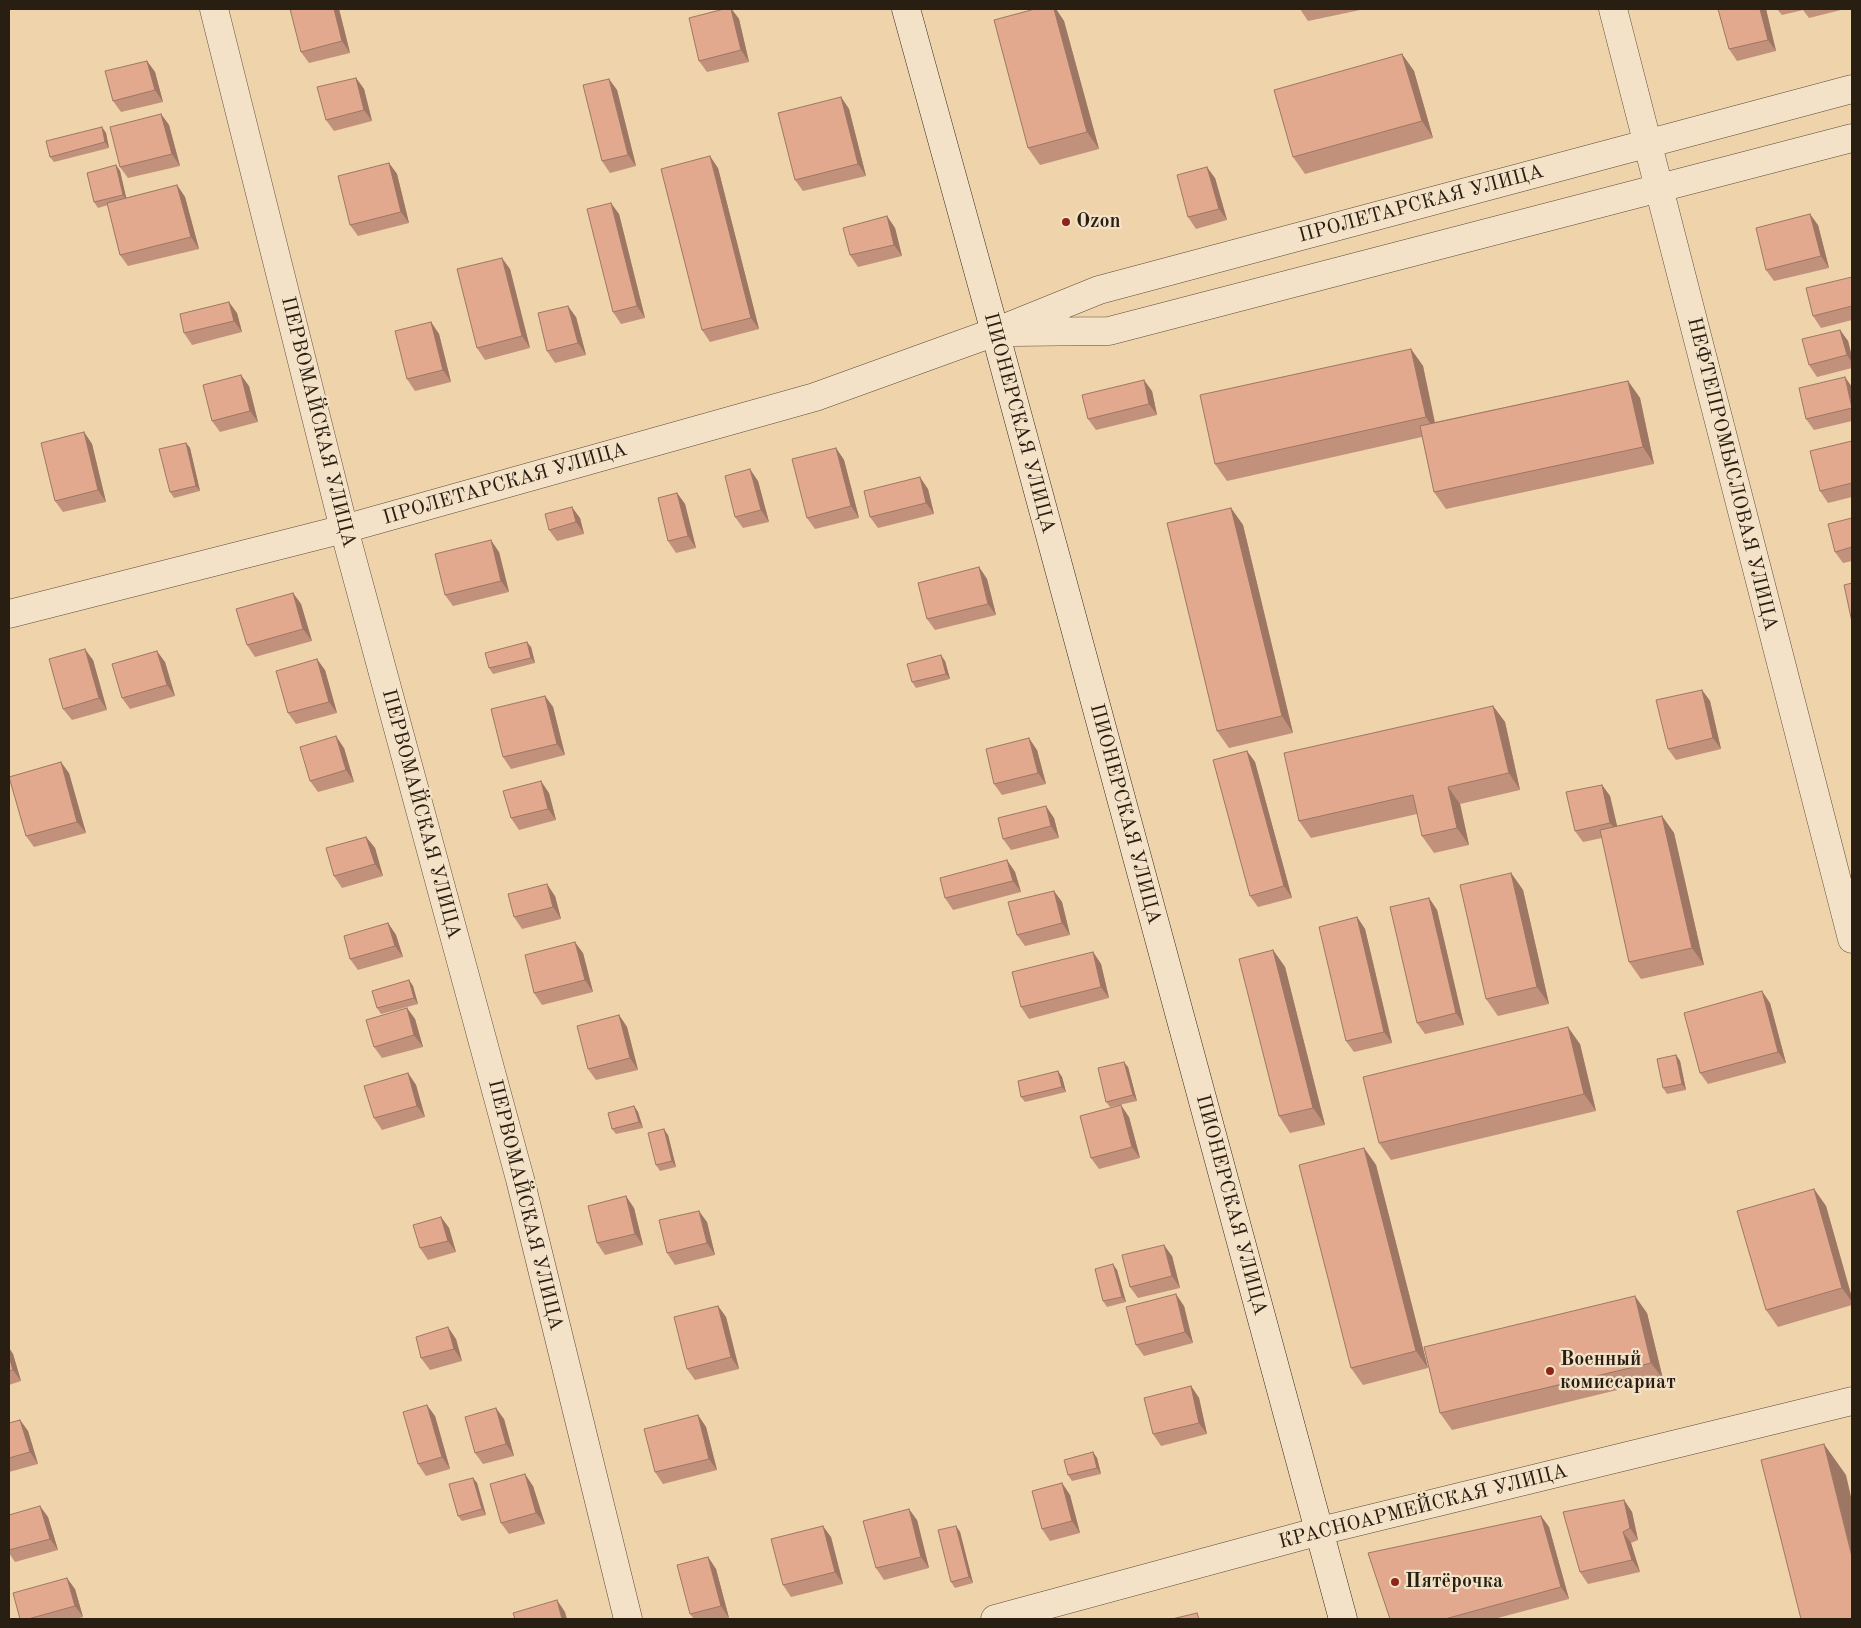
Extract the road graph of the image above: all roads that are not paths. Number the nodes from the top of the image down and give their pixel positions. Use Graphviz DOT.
graph roads {
  1 [pos="214,9"];
  2 [pos="906,9"];
  3 [pos="1613,9"];
  4 [pos="1852,89"];
  5 [pos="1852,138"];
  6 [pos="1647,143"];
  7 [pos="1658,189"];
  8 [pos="995,332"];
  9 [pos="344,528"];
  10 [pos="9,614"];
  11 [pos="1852,939"];
  12 [pos="1852,1401"];
  13 [pos="1320,1531"];
  14 [pos="628,1619"];
  15 [pos="995,1619"];
  16 [pos="1343,1619"];
  1 -- 9 [label="street, ПЕРВОМАЙСКАЯ УЛИЦА"];
  2 -- 8 [label="street, ПИОНЕРСКАЯ УЛИЦА"];
  3 -- 6 [label="street, НЕФТЕПРОМЫСЛОВАЯ УЛИЦА"];
  4 -- 6 [label="street, ПРОЛЕТАРСКАЯ УЛИЦА"];
  5 -- 7 [label="street, ПРОЛЕТАРСКАЯ УЛИЦА"];
  6 -- 7 [label="street, НЕФТЕПРОМЫСЛОВАЯ УЛИЦА"];
  6 -- 8 [label="street, ПРОЛЕТАРСКАЯ УЛИЦА"];
  7 -- 8 [label="street, ПРОЛЕТАРСКАЯ УЛИЦА"];
  7 -- 11 [label="street, НЕФТЕПРОМЫСЛОВАЯ УЛИЦА"];
  8 -- 9 [label="street, ПРОЛЕТАРСКАЯ УЛИЦА"];
  8 -- 13 [label="street, ПИОНЕРСКАЯ УЛИЦА"];
  9 -- 10 [label="street, ПРОЛЕТАРСКАЯ УЛИЦА"];
  9 -- 14 [label="street, ПЕРВОМАЙСКАЯ УЛИЦА"];
  12 -- 13 [label="street, КРАСНОАРМЕЙСКАЯ УЛИЦА"];
  13 -- 15 [label="street, КРАСНОАРМЕЙСКАЯ УЛИЦА"];
  13 -- 16 [label="street, ПИОНЕРСКАЯ УЛИЦА"];
}
